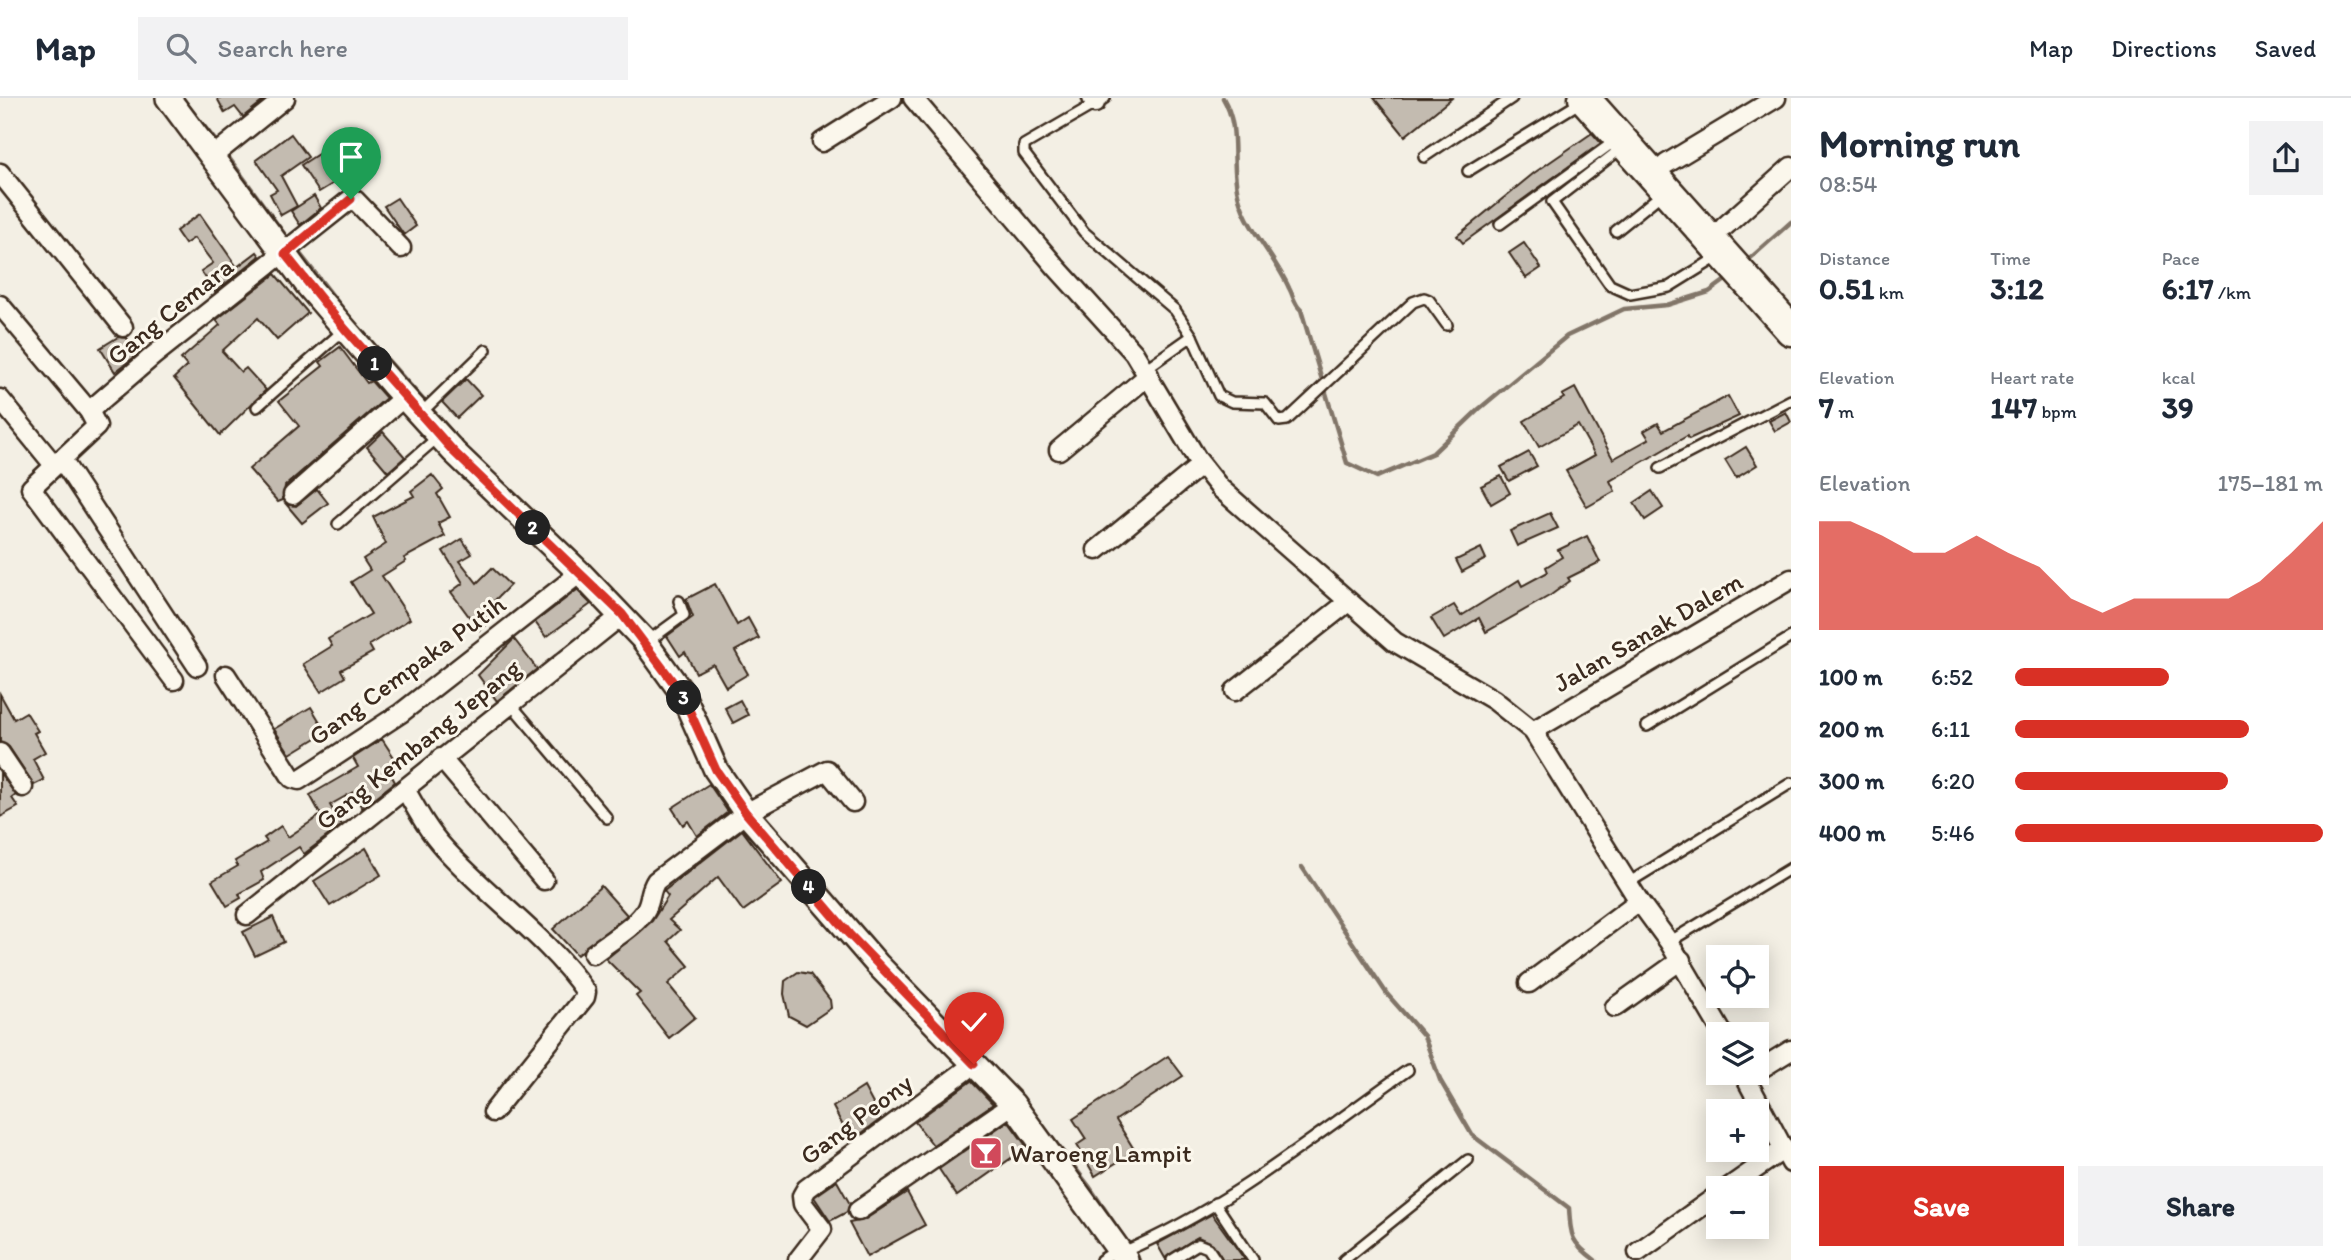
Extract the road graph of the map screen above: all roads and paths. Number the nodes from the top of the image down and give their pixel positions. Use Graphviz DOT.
graph roads {
  1 [pos="168,98"];
  2 [pos="285,98"];
  3 [pos="892,98"];
  4 [pos="913,98"];
  5 [pos="1512,98"];
  6 [pos="1776,98"];
  7 [pos="1592,99"];
  8 [pos="1097,100"];
  9 [pos="1623,141"];
  10 [pos="822,142"];
  11 [pos="220,151"];
  12 [pos="1424,157"];
  13 [pos="1791,167"];
  14 [pos="1468,171"];
  15 [pos="0,173"];
  16 [pos="1666,177"];
  17 [pos="1500,224"];
  18 [pos="1616,231"];
  19 [pos="1730,247"];
  20 [pos="292,248"];
  21 [pos="401,248"];
  22 [pos="0,305"];
  23 [pos="1790,319"];
  24 [pos="1447,325"];
  25 [pos="123,327"];
  26 [pos="345,329"];
  27 [pos="1192,336"];
  28 [pos="486,350"];
  29 [pos="1147,372"];
  30 [pos="404,397"];
  31 [pos="0,399"];
  32 [pos="1791,400"];
  33 [pos="257,407"];
  34 [pos="428,407"];
  35 [pos="89,411"];
  36 [pos="439,435"];
  37 [pos="1059,450"];
  38 [pos="58,462"];
  39 [pos="1201,465"];
  40 [pos="1660,468"];
  41 [pos="293,495"];
  42 [pos="338,524"];
  43 [pos="1097,551"];
  44 [pos="580,573"];
  45 [pos="1791,579"];
  46 [pos="679,601"];
  47 [pos="1347,603"];
  48 [pos="622,614"];
  49 [pos="1791,636"];
  50 [pos="653,638"];
  51 [pos="197,666"];
  52 [pos="226,675"];
  53 [pos="174,680"];
  54 [pos="1235,691"];
  55 [pos="510,703"];
  56 [pos="1647,726"];
  57 [pos="1532,730"];
  58 [pos="0,753"];
  59 [pos="441,758"];
  60 [pos="1791,783"];
  61 [pos="23,787"];
  62 [pos="405,789"];
  63 [pos="853,802"];
  64 [pos="754,809"];
  65 [pos="607,818"];
  66 [pos="1791,868"];
  67 [pos="544,880"];
  68 [pos="1628,883"];
  69 [pos="1639,901"];
  70 [pos="247,915"];
  71 [pos="1670,942"];
  72 [pos="593,954"];
  73 [pos="1681,960"];
  74 [pos="1529,983"];
  75 [pos="1615,1007"];
  76 [pos="1716,1022"];
  77 [pos="1791,1050"];
  78 [pos="1769,1062"];
  79 [pos="974,1064"];
  80 [pos="1408,1070"];
  81 [pos="1755,1085"];
  82 [pos="1013,1104"];
  83 [pos="493,1112"];
  84 [pos="1788,1156"];
  85 [pos="1468,1160"];
  86 [pos="1750,1176"];
  87 [pos="1215,1203"];
  88 [pos="1706,1204"];
  89 [pos="858,1211"];
  90 [pos="1638,1252"];
  91 [pos="1122,1253"];
  92 [pos="798,1260"];
  93 [pos="1172,1260"];
  94 [pos="1216,1260"];
  95 [pos="1253,1260"];
  96 [pos="1344,1260"];
  1 -- 11 [label="street"];
  2 -- 11 [label="street"];
  3 -- 10 [label="street"];
  4 -- 29 [label="street"];
  5 -- 12 [label="lane"];
  6 -- 16 [label="street"];
  7 -- 9 [label="highway"];
  7 -- 14 [label="lane"];
  7 -- 16 [label="highway"];
  8 -- 27 [label="lane"];
  9 -- 16 [label="highway"];
  9 -- 17 [label="lane"];
  9 -- 19 [label="lane"];
  11 -- 20 [label="street"];
  13 -- 19 [label="street"];
  15 -- 25 [label="street"];
  16 -- 18 [label="lane"];
  16 -- 19 [label="highway"];
  19 -- 23 [label="highway"];
  20 -- 21 [label="street, Gang Cemara"];
  20 -- 26 [label="street"];
  20 -- 35 [label="street, Gang Cemara"];
  22 -- 35 [label="street"];
  24 -- 27 [label="lane"];
  26 -- 30 [label="street"];
  26 -- 33 [label="lane"];
  27 -- 29 [label="lane"];
  28 -- 34 [label="lane"];
  29 -- 37 [label="street"];
  29 -- 39 [label="street"];
  30 -- 34 [label="street"];
  30 -- 41 [label="street"];
  31 -- 38 [label="street"];
  32 -- 40 [label="lane"];
  34 -- 36 [label="street"];
  35 -- 38 [label="street"];
  36 -- 42 [label="lane"];
  36 -- 44 [label="street"];
  38 -- 51 [label="street"];
  38 -- 53 [label="street"];
  39 -- 43 [label="street"];
  39 -- 47 [label="street"];
  44 -- 48 [label="street"];
  44 -- 52 [label="street, Gang Cempaka Putih"];
  45 -- 57 [label="street, Jalan Sanak Dalem"];
  46 -- 50 [label="lane"];
  47 -- 54 [label="street"];
  47 -- 57 [label="street"];
  48 -- 50 [label="street"];
  48 -- 55 [label="street, Gang Kembang Jepang"];
  49 -- 56 [label="lane"];
  50 -- 64 [label="street"];
  55 -- 59 [label="street, Gang Kembang Jepang"];
  55 -- 65 [label="lane"];
  57 -- 68 [label="street"];
  58 -- 61 [label="street"];
  59 -- 62 [label="street, Gang Kembang Jepang"];
  59 -- 67 [label="street"];
  60 -- 68 [label="lane"];
  62 -- 70 [label="street, Gang Kembang Jepang"];
  62 -- 83 [label="street"];
  63 -- 64 [label="street"];
  64 -- 72 [label="street"];
  64 -- 79 [label="street"];
  66 -- 71 [label="lane"];
  68 -- 69 [label="street"];
  69 -- 71 [label="street"];
  69 -- 74 [label="street"];
  71 -- 73 [label="street"];
  73 -- 75 [label="street"];
  73 -- 76 [label="street"];
  77 -- 78 [label="street"];
  79 -- 82 [label="street"];
  79 -- 92 [label="street, Gang Peony"];
  80 -- 87 [label="lane"];
  81 -- 84 [label="street"];
  82 -- 89 [label="street"];
  82 -- 91 [label="street"];
  84 -- 86 [label="street"];
  85 -- 96 [label="lane"];
  87 -- 91 [label="lane"];
  87 -- 95 [label="lane"];
  88 -- 90 [label="street"];
  93 -- 94 [label="lane"];
}
